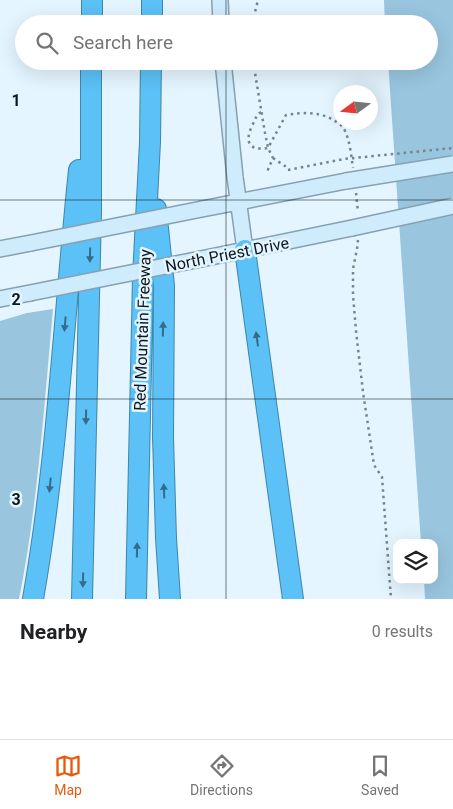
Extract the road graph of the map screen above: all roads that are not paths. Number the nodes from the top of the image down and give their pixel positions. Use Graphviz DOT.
graph roads {
  1 [pos="92,0"];
  2 [pos="152,0"];
  3 [pos="220,0"];
  4 [pos="92,15"];
  5 [pos="152,15"];
  6 [pos="221,15"];
  7 [pos="90,70"];
  8 [pos="91,70"];
  9 [pos="151,70"];
  10 [pos="224,70"];
  11 [pos="150,142"];
  12 [pos="453,164"];
  13 [pos="238,202"];
  14 [pos="453,206"];
  15 [pos="0,249"];
  16 [pos="245,250"];
  17 [pos="0,299"];
  18 [pos="292,592"];
  19 [pos="33,599"];
  20 [pos="82,599"];
  21 [pos="136,599"];
  22 [pos="170,599"];
  1 -- 4 [label="highway"];
  2 -- 5 [label="highway"];
  3 -- 6 [label="main road"];
  7 -- 19 [label="highway, one-way"];
  8 -- 20 [label="highway, one-way"];
  9 -- 11 [label="highway, Red Mountain Freeway"];
  10 -- 13 [label="main road"];
  21 -- 11 [label="highway, Red Mountain Freeway, one-way"];
  22 -- 11 [label="highway, one-way"];
  12 -- 13 [label="main road, bridge"];
  13 -- 15 [label="main road, bridge"];
  13 -- 16 [label="main road"];
  14 -- 16 [label="main road, North Priest Drive, bridge"];
  16 -- 17 [label="main road, North Priest Drive, bridge"];
  18 -- 16 [label="highway, one-way"];
}
